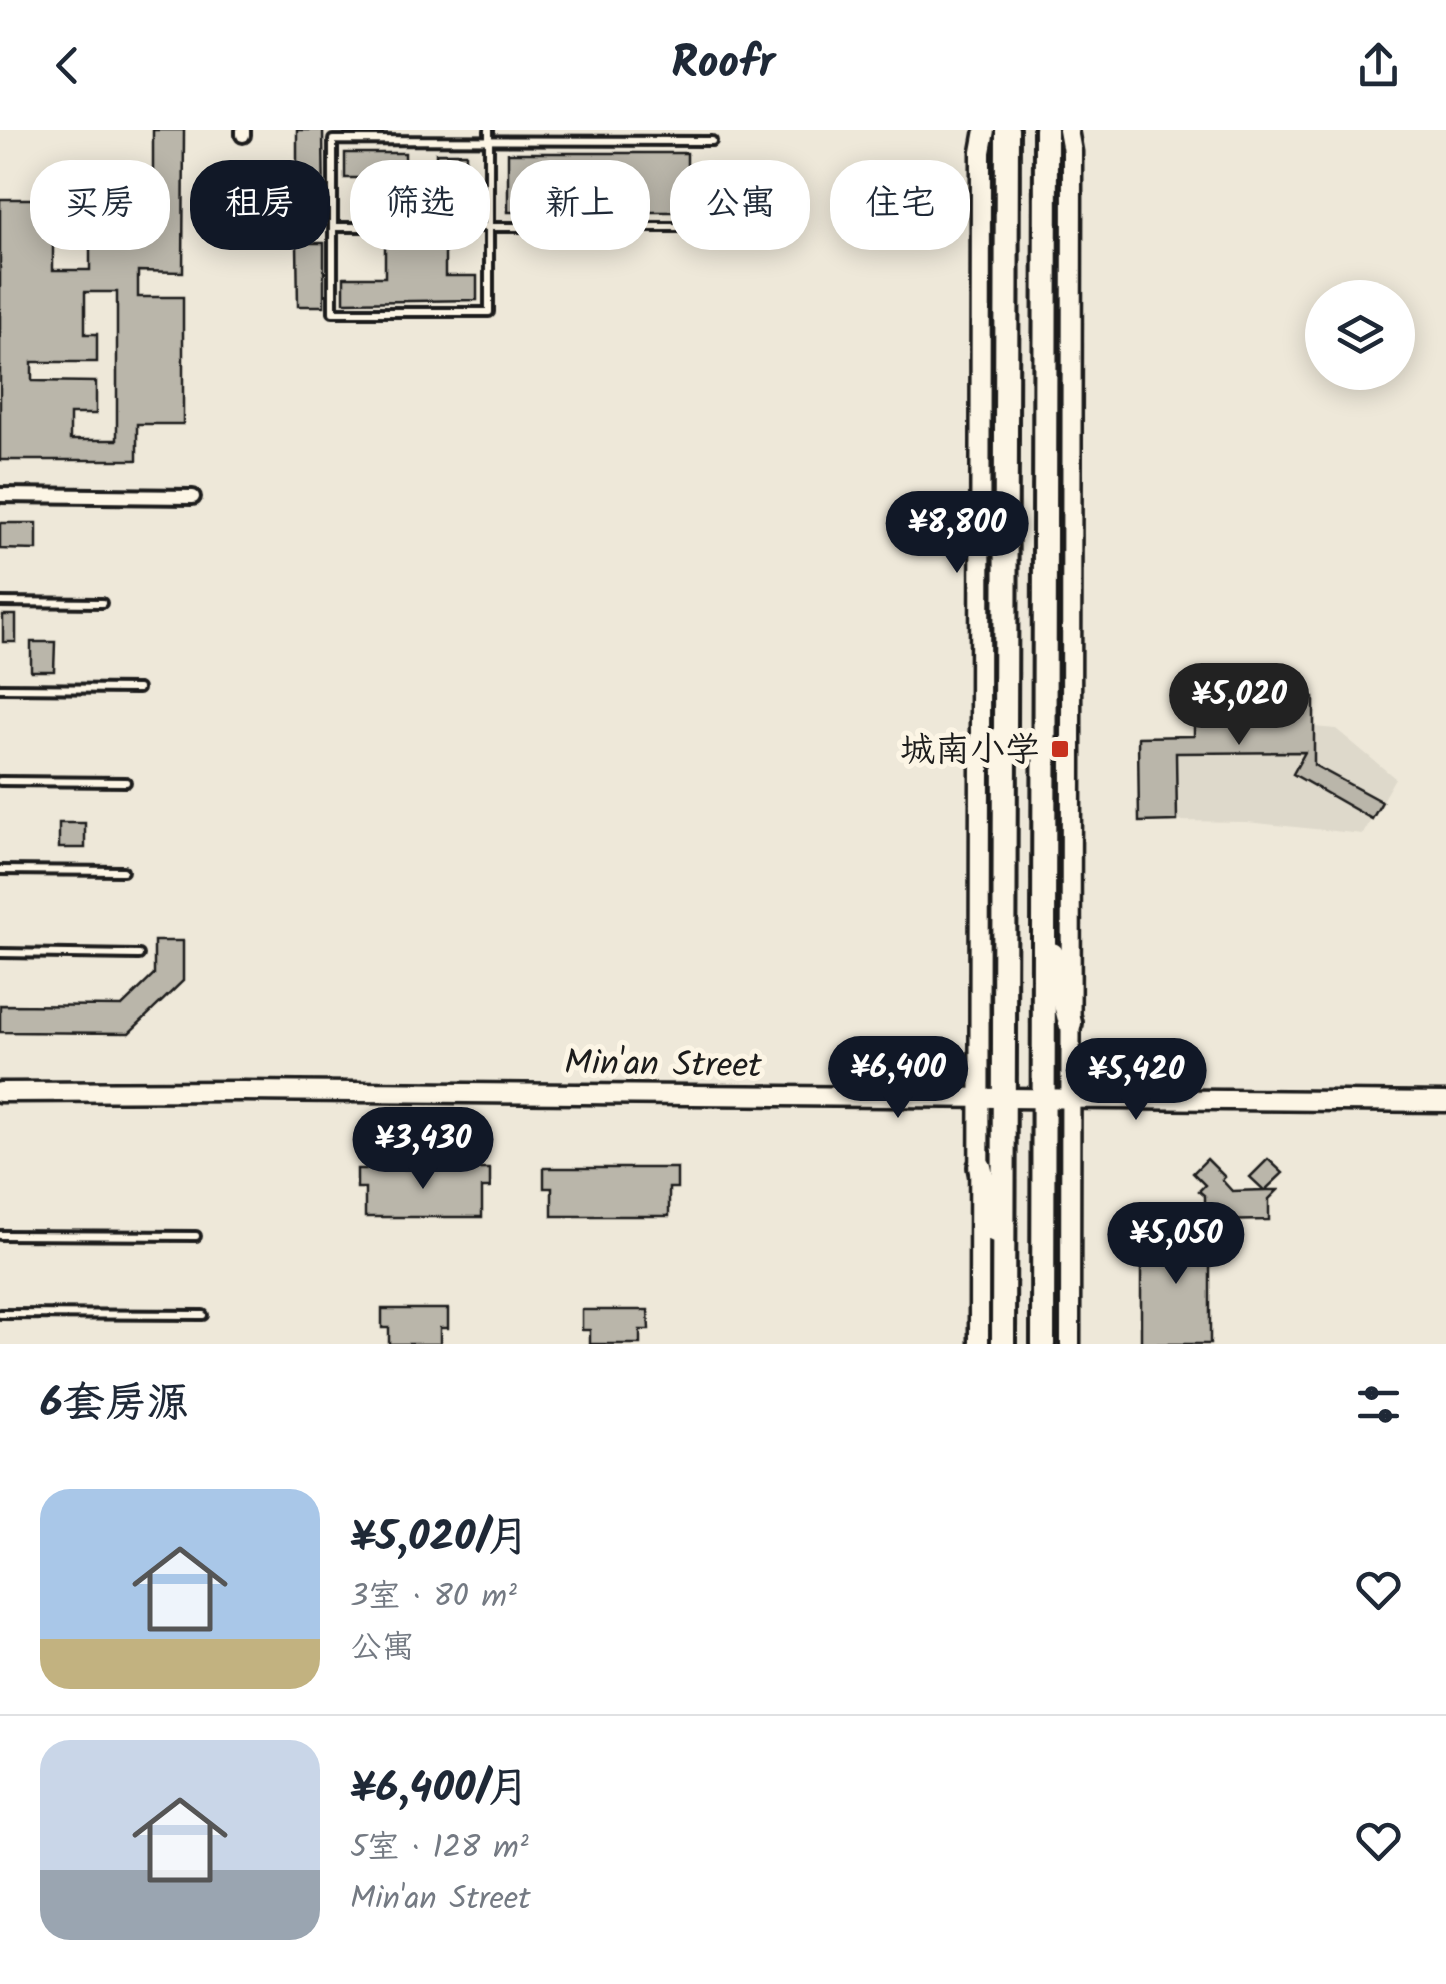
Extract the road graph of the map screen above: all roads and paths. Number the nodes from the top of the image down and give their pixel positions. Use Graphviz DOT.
graph roads {
  1 [pos="489,130"];
  2 [pos="985,130"];
  3 [pos="1068,130"];
  4 [pos="1005,134"];
  5 [pos="1047,134"];
  6 [pos="489,140"];
  7 [pos="712,140"];
  8 [pos="489,160"];
  9 [pos="332,227"];
  10 [pos="350,227"];
  11 [pos="490,227"];
  12 [pos="670,228"];
  13 [pos="489,250"];
  14 [pos="0,494"];
  15 [pos="194,497"];
  16 [pos="0,602"];
  17 [pos="102,603"];
  18 [pos="0,688"];
  19 [pos="138,690"];
  20 [pos="0,781"];
  21 [pos="126,782"];
  22 [pos="0,870"];
  23 [pos="123,871"];
  24 [pos="1044,923"];
  25 [pos="0,954"];
  26 [pos="139,954"];
  27 [pos="1070,1023"];
  28 [pos="0,1092"];
  29 [pos="980,1098"];
  30 [pos="1004,1099"];
  31 [pos="1044,1099"];
  32 [pos="1070,1099"];
  33 [pos="1446,1102"];
  34 [pos="980,1167"];
  35 [pos="0,1234"];
  36 [pos="196,1236"];
  37 [pos="1003,1266"];
  38 [pos="0,1314"];
  39 [pos="203,1315"];
  40 [pos="979,1344"];
  41 [pos="1003,1344"];
  42 [pos="1043,1344"];
  43 [pos="1070,1344"];
  1 -- 6 [label="lane"];
  2 -- 29 [label="street"];
  3 -- 27 [label="street"];
  4 -- 30 [label="highway"];
  5 -- 24 [label="highway"];
  6 -- 7 [label="lane"];
  6 -- 8 [label="lane"];
  6 -- 9 [label="lane"];
  9 -- 10 [label="lane"];
  9 -- 13 [label="lane"];
  11 -- 12 [label="lane"];
  14 -- 15 [label="street"];
  16 -- 17 [label="lane"];
  18 -- 19 [label="lane"];
  20 -- 21 [label="lane"];
  22 -- 23 [label="lane"];
  24 -- 27 [label="highway"];
  24 -- 31 [label="highway"];
  25 -- 26 [label="lane"];
  27 -- 32 [label="street"];
  28 -- 29 [label="street, Min'an Street"];
  29 -- 30 [label="street, Min'an Street"];
  29 -- 34 [label="street"];
  30 -- 31 [label="street, Min'an Street"];
  30 -- 37 [label="highway"];
  31 -- 32 [label="street, Min'an Street"];
  31 -- 42 [label="highway"];
  32 -- 33 [label="street, Min'an Street"];
  32 -- 43 [label="street"];
  34 -- 37 [label="highway"];
  34 -- 40 [label="street"];
  35 -- 36 [label="lane"];
  37 -- 41 [label="highway"];
  38 -- 39 [label="lane"];
}
